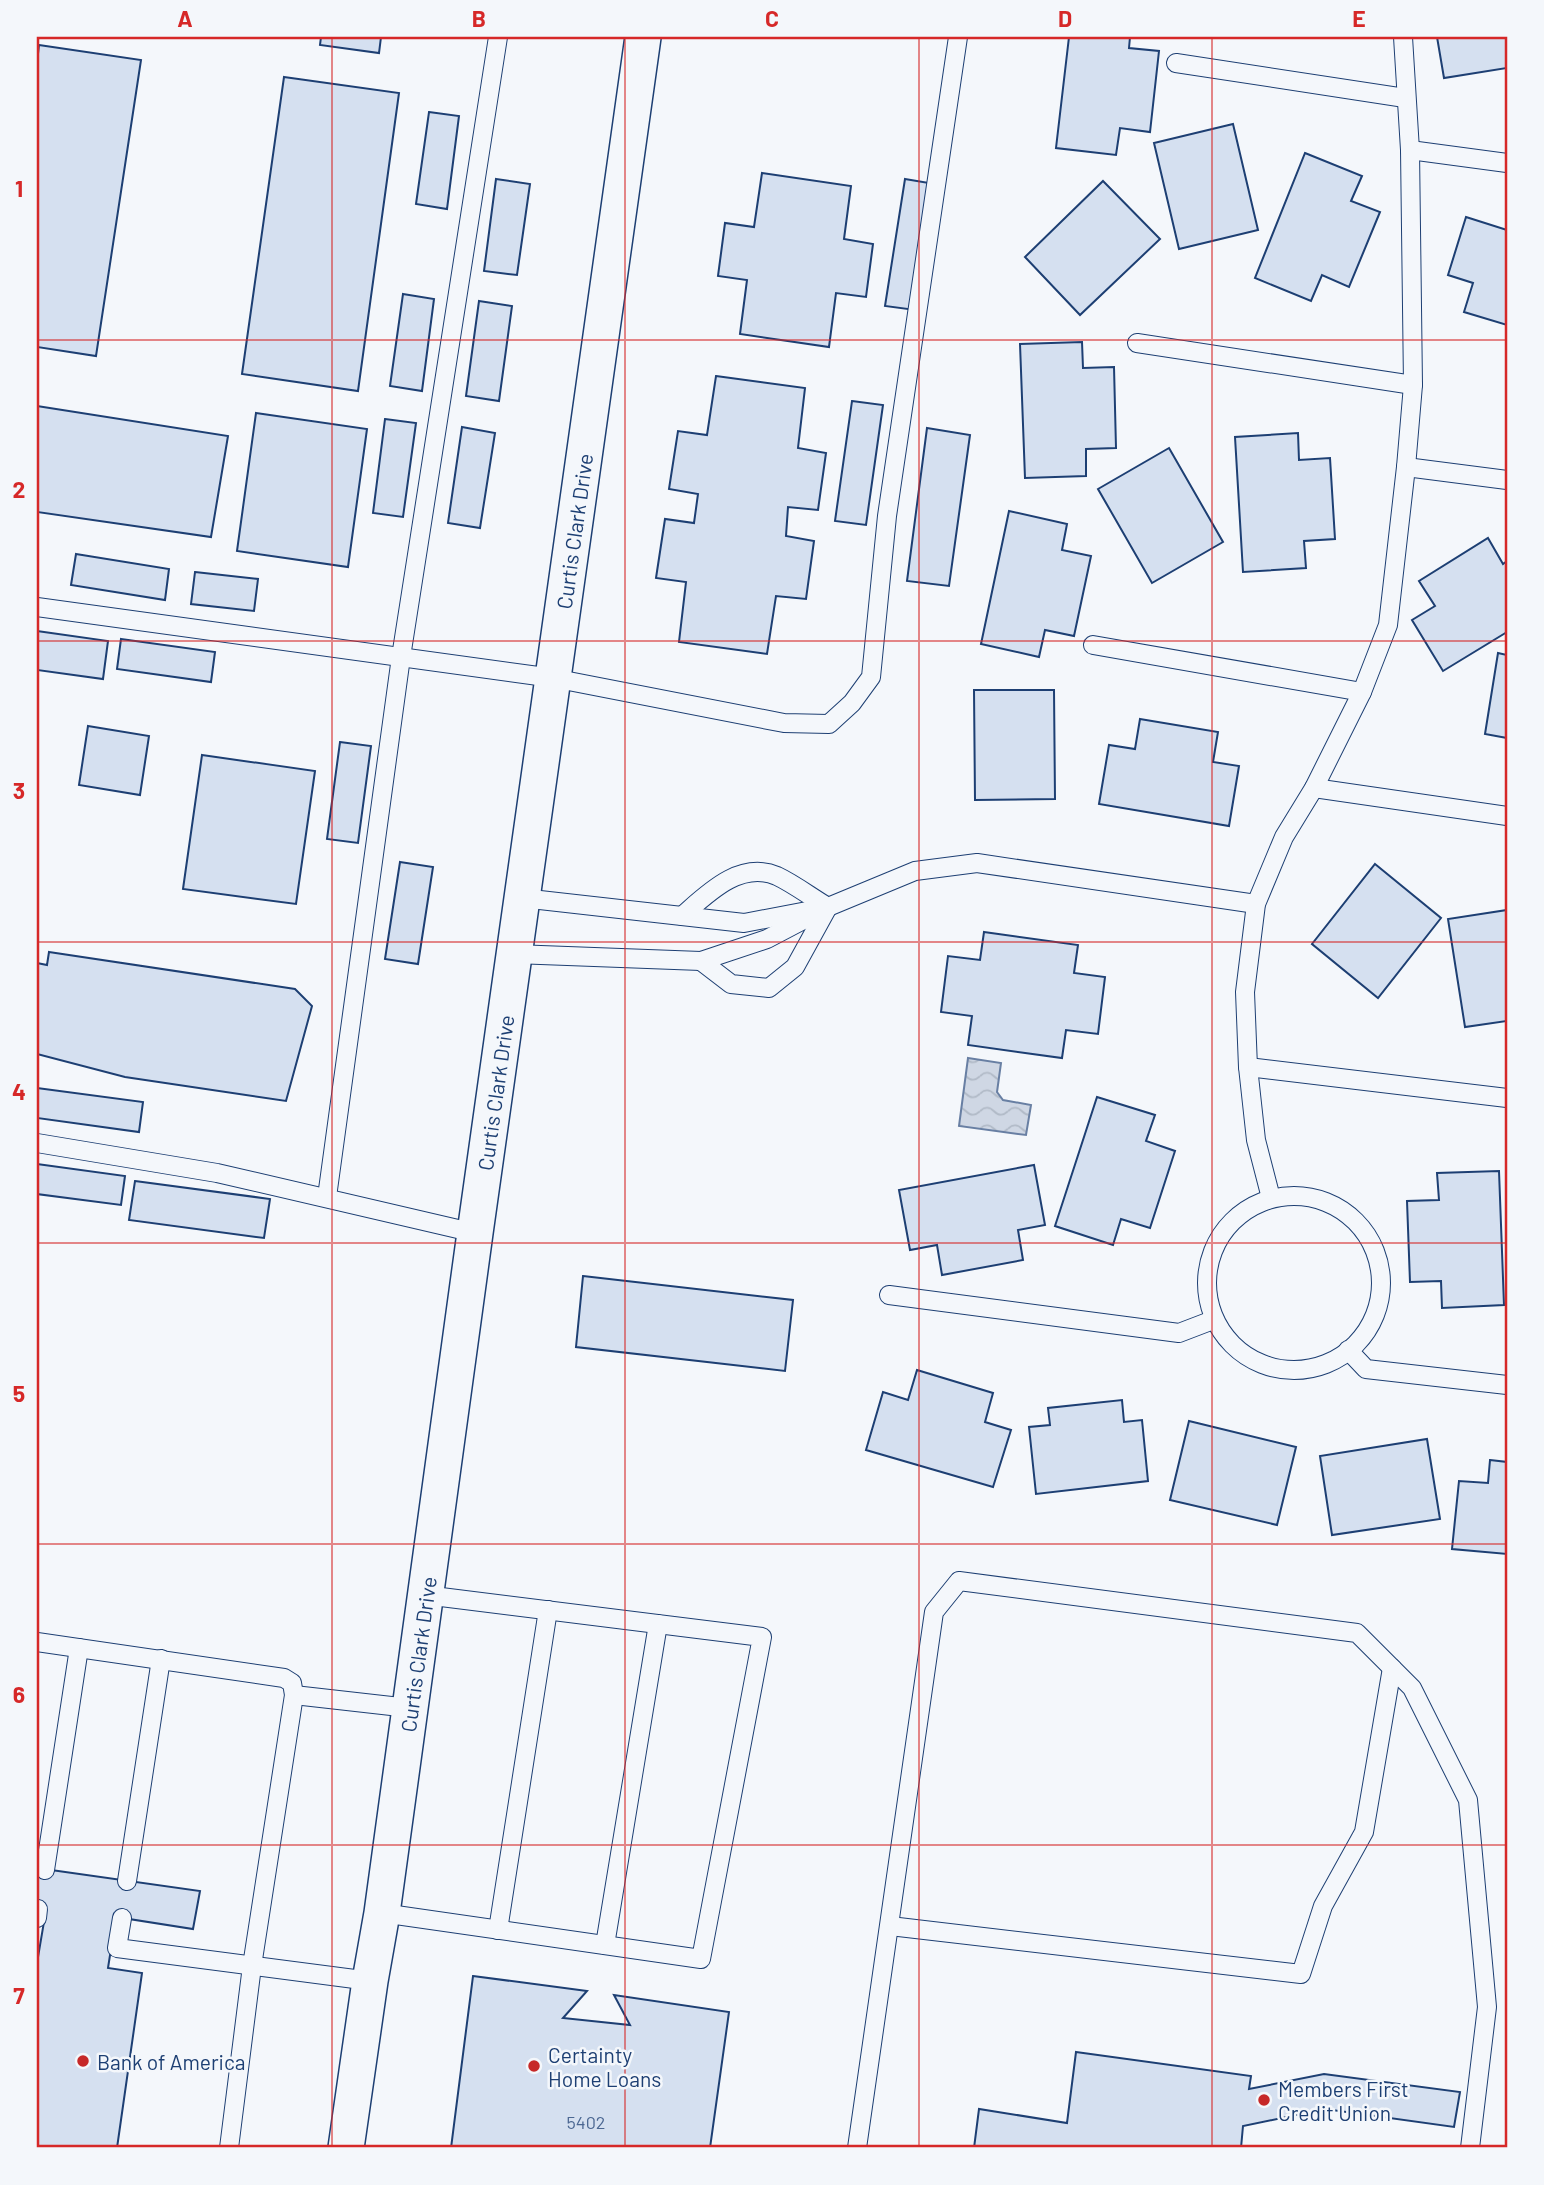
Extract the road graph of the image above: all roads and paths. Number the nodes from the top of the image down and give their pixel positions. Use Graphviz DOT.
graph roads {
  1 [pos="498,37"];
  2 [pos="643,37"];
  3 [pos="958,37"];
  4 [pos="1403,37"];
  5 [pos="1176,63"];
  6 [pos="1405,98"];
  7 [pos="1410,150"];
  8 [pos="1507,163"];
  9 [pos="1137,343"];
  10 [pos="1413,385"];
  11 [pos="1406,467"];
  12 [pos="1507,480"];
  13 [pos="37,607"];
  14 [pos="1093,645"];
  15 [pos="401,657"];
  16 [pos="553,678"];
  17 [pos="1362,692"];
  18 [pos="1314,788"];
  19 [pos="1507,816"];
  20 [pos="522,898"];
  21 [pos="1256,904"];
  22 [pos="828,907"];
  23 [pos="682,916"];
  24 [pos="514,954"];
  25 [pos="701,961"];
  26 [pos="1248,1067"];
  27 [pos="1507,1098"];
  28 [pos="37,1143"];
  29 [pos="327,1197"];
  30 [pos="1271,1198"];
  31 [pos="475,1233"];
  32 [pos="889,1295"];
  33 [pos="1213,1320"];
  34 [pos="1348,1350"];
  35 [pos="1507,1385"];
  36 [pos="425,1595"];
  37 [pos="548,1610"];
  38 [pos="658,1624"];
  39 [pos="37,1642"];
  40 [pos="79,1648"];
  41 [pos="161,1660"];
  42 [pos="1392,1668"];
  43 [pos="294,1695"];
  44 [pos="409,1708"];
  45 [pos="45,1870"];
  46 [pos="127,1881"];
  47 [pos="382,1913"];
  48 [pos="122,1918"];
  49 [pos="890,1926"];
  50 [pos="498,1930"];
  51 [pos="605,1945"];
  52 [pos="252,1966"];
  53 [pos="370,1981"];
  54 [pos="229,2148"];
  55 [pos="346,2148"];
  56 [pos="858,2148"];
  57 [pos="1470,2148"];
  1 -- 15 [label="lane"];
  2 -- 16 [label="street, Curtis Clark Drive"];
  3 -- 16 [label="lane"];
  4 -- 6 [label="lane"];
  5 -- 6 [label="lane"];
  6 -- 7 [label="lane"];
  7 -- 8 [label="lane"];
  7 -- 10 [label="lane"];
  9 -- 10 [label="lane"];
  10 -- 11 [label="lane"];
  11 -- 12 [label="lane"];
  11 -- 17 [label="lane"];
  13 -- 15 [label="lane"];
  14 -- 17 [label="lane"];
  15 -- 16 [label="lane"];
  15 -- 29 [label="lane"];
  16 -- 20 [label="street, Curtis Clark Drive"];
  17 -- 18 [label="lane"];
  18 -- 19 [label="lane"];
  18 -- 21 [label="lane"];
  20 -- 23 [label="lane"];
  20 -- 24 [label="street, Curtis Clark Drive"];
  21 -- 22 [label="lane"];
  21 -- 26 [label="lane"];
  22 -- 23 [label="lane"];
  22 -- 23 [label="lane"];
  22 -- 25 [label="lane"];
  22 -- 25 [label="lane"];
  24 -- 25 [label="lane"];
  24 -- 31 [label="street, Curtis Clark Drive"];
  26 -- 27 [label="lane"];
  26 -- 30 [label="lane"];
  28 -- 29 [label="lane"];
  29 -- 31 [label="lane"];
  30 -- 33 [label="lane"];
  30 -- 34 [label="lane"];
  31 -- 36 [label="street, Curtis Clark Drive"];
  32 -- 33 [label="lane"];
  33 -- 34 [label="lane"];
  34 -- 35 [label="lane"];
  36 -- 37 [label="lane"];
  36 -- 44 [label="street, Curtis Clark Drive"];
  37 -- 38 [label="lane"];
  37 -- 50 [label="lane"];
  38 -- 51 [label="lane"];
  38 -- 51 [label="lane"];
  39 -- 40 [label="lane"];
  40 -- 41 [label="lane"];
  40 -- 45 [label="lane"];
  41 -- 43 [label="lane"];
  41 -- 46 [label="lane"];
  42 -- 49 [label="lane"];
  42 -- 49 [label="lane"];
  42 -- 57 [label="lane"];
  43 -- 44 [label="lane"];
  43 -- 52 [label="lane"];
  44 -- 47 [label="street, Curtis Clark Drive"];
  47 -- 50 [label="lane"];
  47 -- 53 [label="street, Curtis Clark Drive"];
  48 -- 52 [label="lane"];
  49 -- 56 [label="lane"];
  50 -- 51 [label="lane"];
  52 -- 53 [label="lane"];
  52 -- 54 [label="lane"];
  53 -- 55 [label="street, Curtis Clark Drive"];
}
